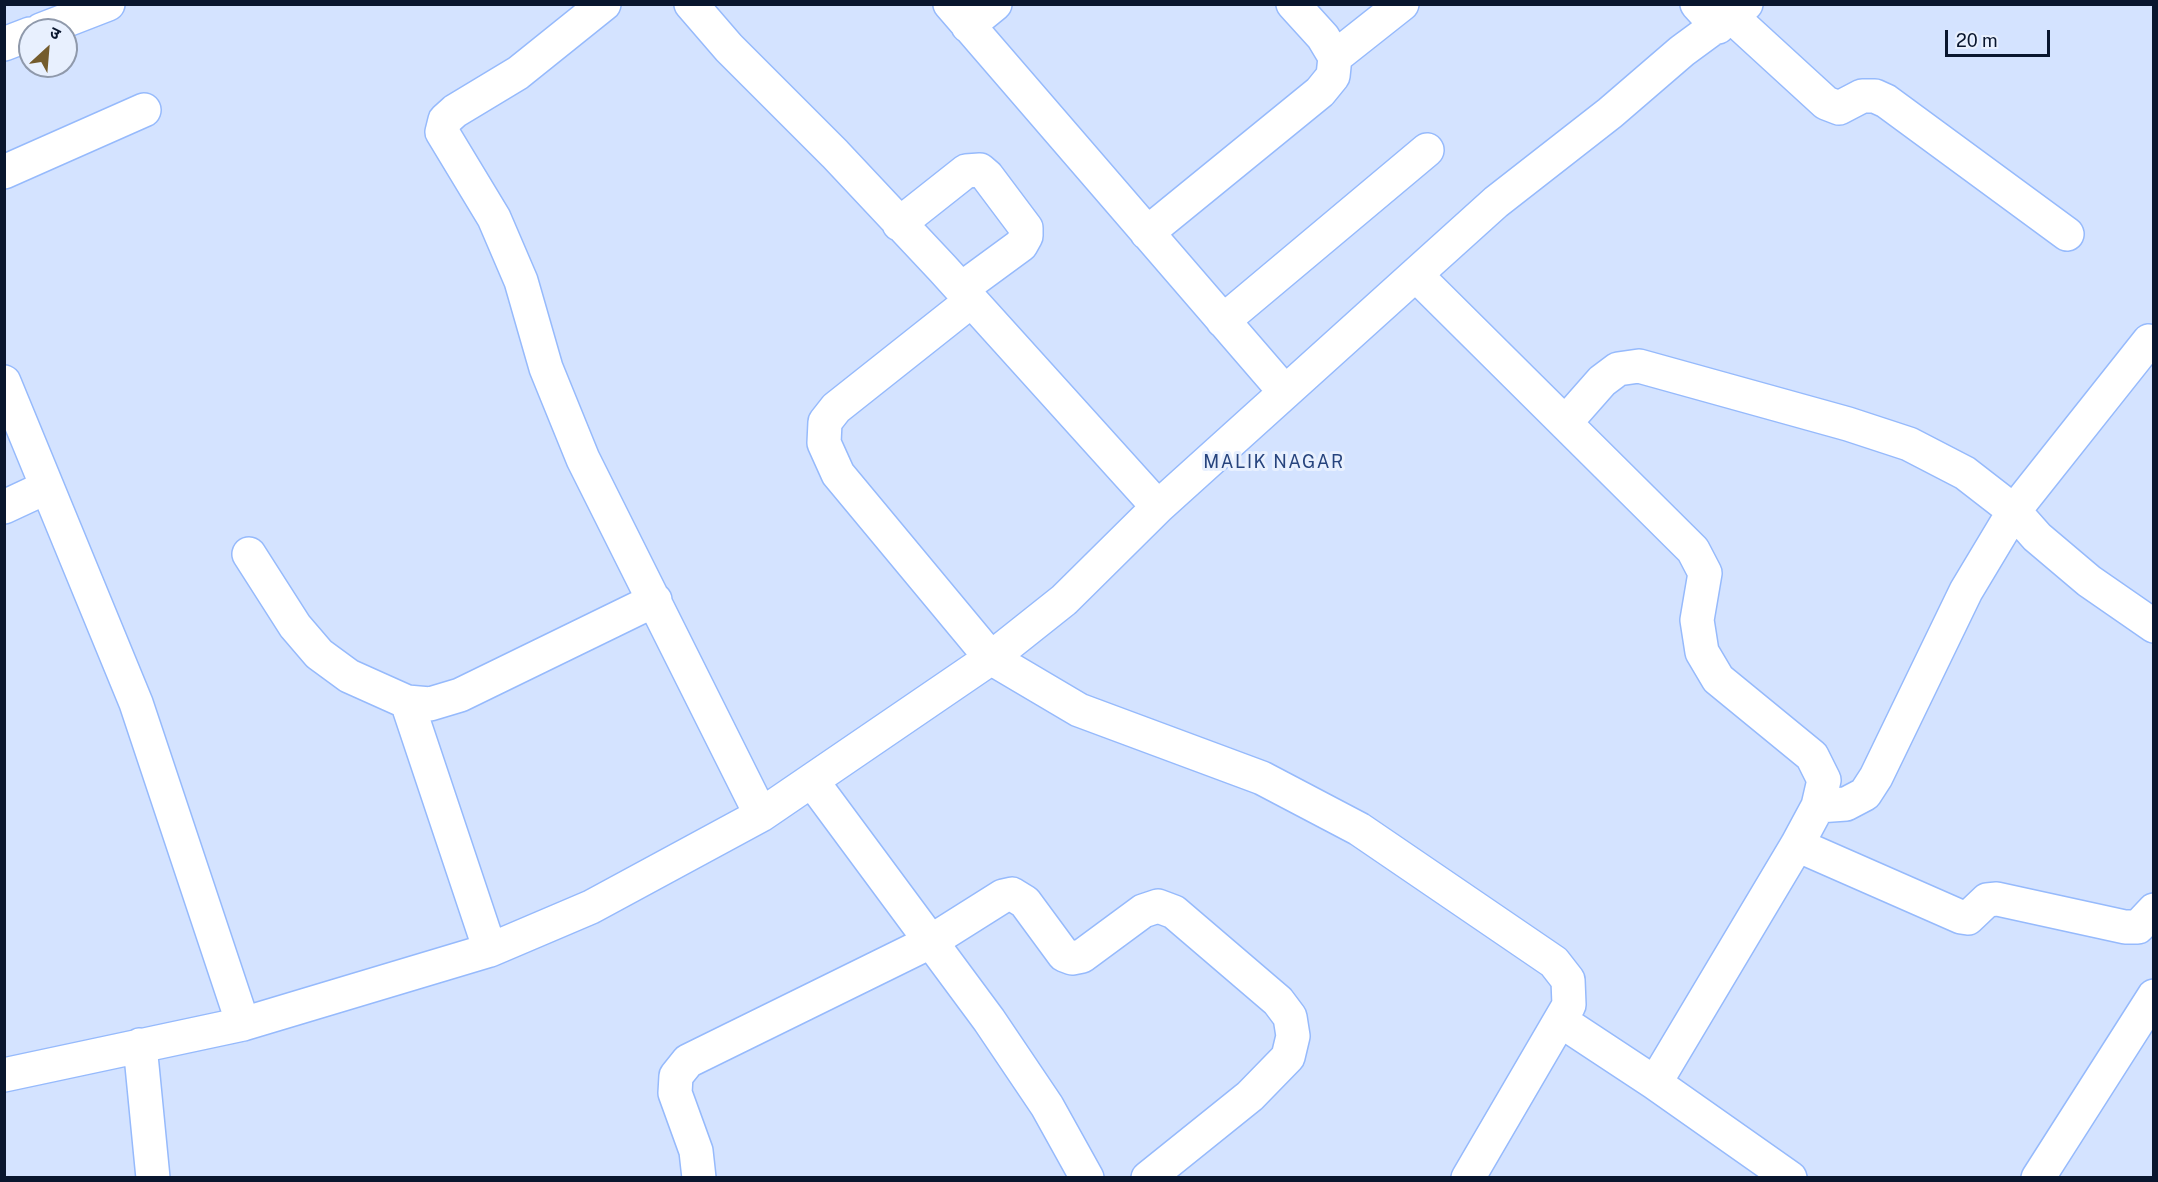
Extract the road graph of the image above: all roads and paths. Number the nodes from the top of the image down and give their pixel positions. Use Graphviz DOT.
graph roads {
  1 [pos="108,4"];
  2 [pos="604,4"];
  3 [pos="691,4"];
  4 [pos="995,4"];
  5 [pos="1293,4"];
  6 [pos="1402,4"];
  7 [pos="1723,13"];
  8 [pos="959,15"];
  9 [pos="71,18"];
  10 [pos="1335,57"];
  11 [pos="144,110"];
  12 [pos="1427,150"];
  13 [pos="4,172"];
  14 [pos="899,224"];
  15 [pos="1148,233"];
  16 [pos="2067,234"];
  17 [pos="1417,276"];
  18 [pos="966,295"];
  19 [pos="1223,321"];
  20 [pos="2149,341"];
  21 [pos="4,382"];
  22 [pos="1285,392"];
  23 [pos="1565,423"];
  24 [pos="47,487"];
  25 [pos="4,507"];
  26 [pos="1158,507"];
  27 [pos="2014,511"];
  28 [pos="249,554"];
  29 [pos="655,600"];
  30 [pos="2154,626"];
  31 [pos="991,658"];
  32 [pos="407,702"];
  33 [pos="812,781"];
  34 [pos="1818,806"];
  35 [pos="761,815"];
  36 [pos="1797,845"];
  37 [pos="2148,926"];
  38 [pos="930,942"];
  39 [pos="490,950"];
  40 [pos="2154,996"];
  41 [pos="1560,1021"];
  42 [pos="243,1024"];
  43 [pos="140,1045"];
  44 [pos="4,1075"];
  45 [pos="1655,1083"];
  46 [pos="153,1178"];
  47 [pos="699,1178"];
  48 [pos="1088,1178"];
  49 [pos="1148,1178"];
  50 [pos="1468,1178"];
  51 [pos="1790,1178"];
  52 [pos="2037,1178"];
  1 -- 9 [label="street"];
  2 -- 29 [label="street"];
  3 -- 14 [label="street"];
  4 -- 8 [label="street"];
  5 -- 10 [label="street"];
  6 -- 10 [label="street"];
  7 -- 16 [label="street"];
  7 -- 17 [label="street"];
  8 -- 15 [label="street"];
  10 -- 15 [label="street"];
  11 -- 13 [label="street"];
  12 -- 19 [label="street"];
  14 -- 18 [label="street"];
  14 -- 18 [label="street"];
  15 -- 19 [label="street"];
  17 -- 22 [label="street"];
  17 -- 23 [label="street"];
  18 -- 26 [label="street"];
  18 -- 31 [label="street"];
  19 -- 22 [label="street"];
  20 -- 27 [label="street"];
  21 -- 24 [label="street"];
  22 -- 26 [label="street"];
  23 -- 27 [label="street"];
  23 -- 34 [label="street"];
  24 -- 25 [label="street"];
  24 -- 42 [label="street"];
  26 -- 31 [label="street"];
  27 -- 30 [label="street"];
  27 -- 34 [label="street"];
  28 -- 32 [label="street"];
  29 -- 32 [label="street"];
  29 -- 35 [label="street"];
  31 -- 33 [label="street"];
  31 -- 41 [label="street"];
  32 -- 39 [label="street"];
  33 -- 35 [label="street"];
  33 -- 38 [label="street"];
  34 -- 36 [label="street"];
  35 -- 39 [label="street"];
  36 -- 37 [label="street"];
  36 -- 45 [label="street"];
  38 -- 47 [label="street"];
  38 -- 48 [label="street"];
  38 -- 49 [label="street"];
  39 -- 42 [label="street"];
  40 -- 52 [label="street"];
  41 -- 45 [label="street"];
  41 -- 50 [label="street"];
  42 -- 43 [label="street"];
  43 -- 44 [label="street"];
  43 -- 46 [label="street"];
  45 -- 51 [label="street"];
}
